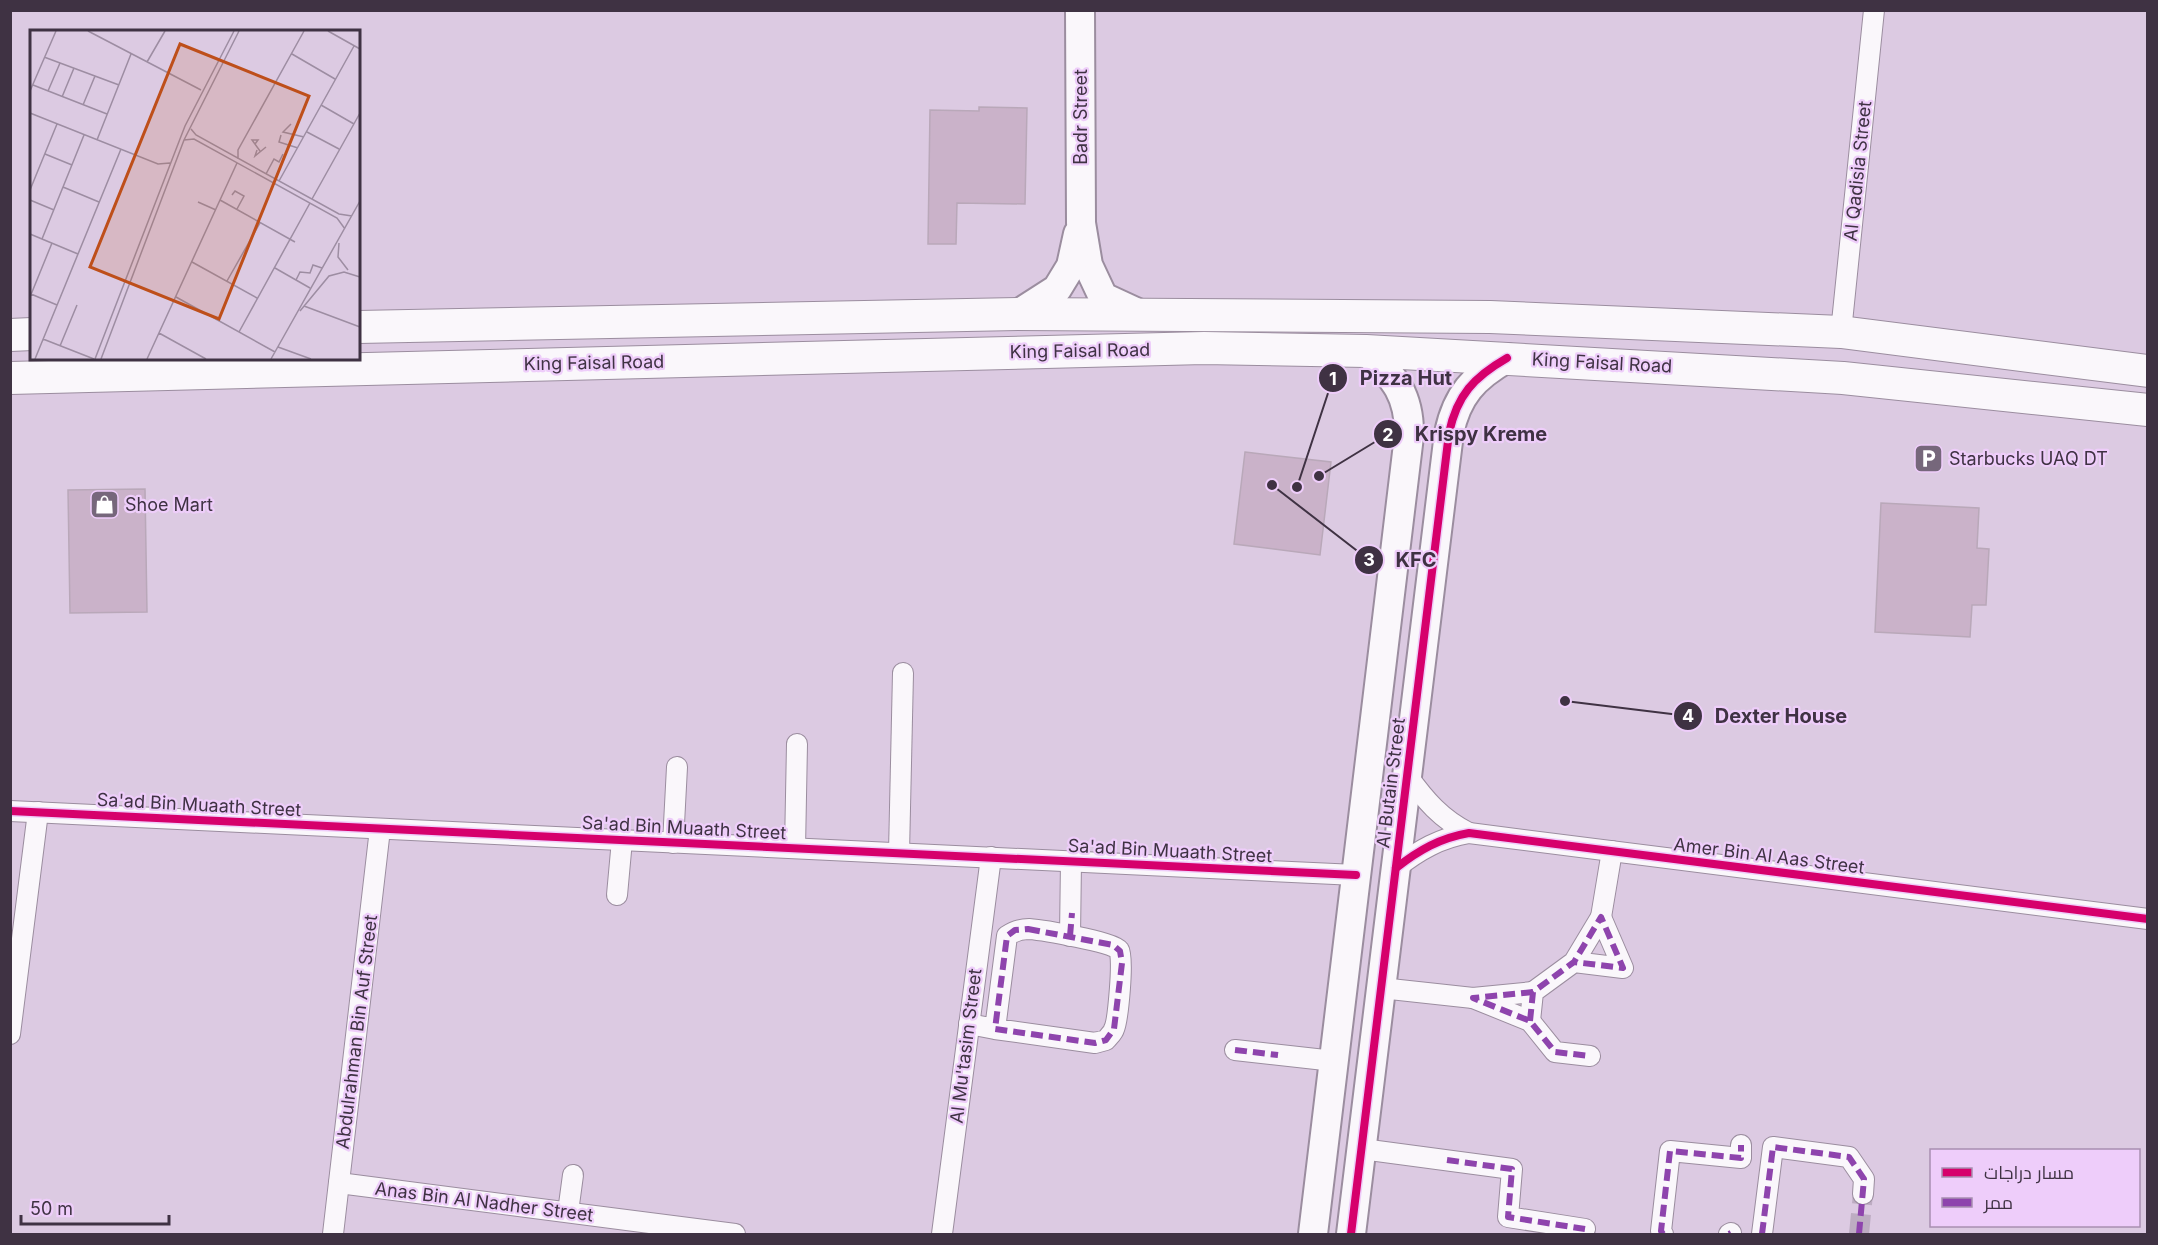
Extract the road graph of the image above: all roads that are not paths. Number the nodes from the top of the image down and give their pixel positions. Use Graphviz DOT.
graph roads {
  1 [pos="1080,10"];
  2 [pos="1874,10"];
  3 [pos="1081,223"];
  4 [pos="1018,314"];
  5 [pos="1142,315"];
  6 [pos="360,327"];
  7 [pos="1841,332"];
  8 [pos="30,334"];
  9 [pos="10,335"];
  10 [pos="1366,351"];
  11 [pos="1507,357"];
  12 [pos="2136,370"];
  13 [pos="10,378"];
  14 [pos="2044,398"];
  15 [pos="2148,410"];
  16 [pos="1396,544"];
  17 [pos="1433,563"];
  18 [pos="903,673"];
  19 [pos="797,744"];
  20 [pos="677,767"];
  21 [pos="1407,775"];
  22 [pos="10,811"];
  23 [pos="38,812"];
  24 [pos="380,829"];
  25 [pos="1470,833"];
  26 [pos="622,840"];
  27 [pos="673,843"];
  28 [pos="795,848"];
  29 [pos="1612,851"];
  30 [pos="899,853"];
  31 [pos="991,857"];
  32 [pos="1071,861"];
  33 [pos="1396,868"];
  34 [pos="1356,876"];
  35 [pos="617,895"];
  36 [pos="1601,917"];
  37 [pos="2148,919"];
  38 [pos="1070,936"];
  39 [pos="1574,962"];
  40 [pos="1381,988"];
  41 [pos="1533,992"];
  42 [pos="1473,998"];
  43 [pos="1530,1020"];
  44 [pos="969,1024"];
  45 [pos="995,1029"];
  46 [pos="10,1034"];
  47 [pos="1235,1050"];
  48 [pos="1590,1056"];
  49 [pos="1334,1061"];
  50 [pos="1368,1099"];
  51 [pos="1741,1145"];
  52 [pos="1362,1149"];
  53 [pos="573,1175"];
  54 [pos="339,1183"];
  55 [pos="1863,1194"];
  56 [pos="568,1212"];
  57 [pos="1585,1229"];
  58 [pos="333,1234"];
  59 [pos="735,1234"];
  60 [pos="942,1234"];
  61 [pos="1313,1234"];
  62 [pos="1351,1234"];
  63 [pos="1663,1234"];
  64 [pos="1762,1234"];
  1 -- 3 [label="street, Badr Street"];
  2 -- 7 [label="street, Al Qadisia Street"];
  3 -- 4 [label="street, Badr Street"];
  3 -- 5 [label="street, Badr Street"];
  4 -- 5 [label="main road, King Faisal Road"];
  4 -- 6 [label="main road, King Faisal Road"];
  5 -- 7 [label="main road, King Faisal Road"];
  7 -- 12 [label="main road, King Faisal Road"];
  8 -- 9 [label="main road"];
  10 -- 11 [label="main road, King Faisal Road"];
  10 -- 13 [label="main road, King Faisal Road"];
  10 -- 16 [label="street, Al Butain Street"];
  11 -- 14 [label="main road, King Faisal Road"];
  11 -- 17 [label="street, Al Butain Street"];
  12 -- 14 [label="main road"];
  14 -- 15 [label="main road, King Faisal Road"];
  16 -- 17 [label="street"];
  16 -- 34 [label="street, Al Butain Street"];
  17 -- 21 [label="street, Al Butain Street"];
  18 -- 30 [label="street"];
  19 -- 28 [label="street"];
  20 -- 27 [label="street"];
  21 -- 25 [label="street, Amer Bin Al Aas Street"];
  21 -- 33 [label="street, Al Butain Street"];
  22 -- 23 [label="street, Sa'ad Bin Muaath Street"];
  23 -- 24 [label="street, Sa'ad Bin Muaath Street"];
  23 -- 46 [label="street"];
  24 -- 26 [label="street, Sa'ad Bin Muaath Street"];
  24 -- 54 [label="street, Abdulrahman Bin Auf Street"];
  25 -- 29 [label="street, Amer Bin Al Aas Street"];
  25 -- 33 [label="street, Amer Bin Al Aas Street"];
  26 -- 27 [label="street, Sa'ad Bin Muaath Street"];
  26 -- 35 [label="street"];
  27 -- 28 [label="street, Sa'ad Bin Muaath Street"];
  28 -- 30 [label="street, Sa'ad Bin Muaath Street"];
  29 -- 36 [label="street"];
  29 -- 37 [label="street, Amer Bin Al Aas Street"];
  30 -- 31 [label="street, Sa'ad Bin Muaath Street"];
  31 -- 32 [label="street, Sa'ad Bin Muaath Street"];
  31 -- 44 [label="street, Al Mu'tasim Street"];
  32 -- 34 [label="street, Sa'ad Bin Muaath Street"];
  32 -- 38 [label="street"];
  33 -- 40 [label="street, Al Butain Street"];
  34 -- 49 [label="street, Al Butain Street"];
  36 -- 39 [label="street"];
  36 -- 39 [label="street"];
  38 -- 45 [label="street"];
  38 -- 45 [label="street"];
  39 -- 41 [label="street"];
  40 -- 42 [label="street"];
  40 -- 50 [label="street, Al Butain Street"];
  41 -- 42 [label="street"];
  41 -- 43 [label="street"];
  42 -- 43 [label="street"];
  43 -- 48 [label="street"];
  44 -- 45 [label="street"];
  44 -- 60 [label="street, Al Mu'tasim Street"];
  47 -- 49 [label="street"];
  49 -- 50 [label="street"];
  49 -- 61 [label="street, Al Butain Street"];
  50 -- 52 [label="street, Al Butain Street"];
  51 -- 63 [label="street"];
  52 -- 57 [label="street"];
  52 -- 62 [label="street, Al Butain Street"];
  53 -- 56 [label="street"];
  54 -- 56 [label="street, Anas Bin Al Nadher Street"];
  54 -- 58 [label="street, Abdulrahman Bin Auf Street"];
  55 -- 64 [label="street"];
  56 -- 59 [label="street, Anas Bin Al Nadher Street"];
}
